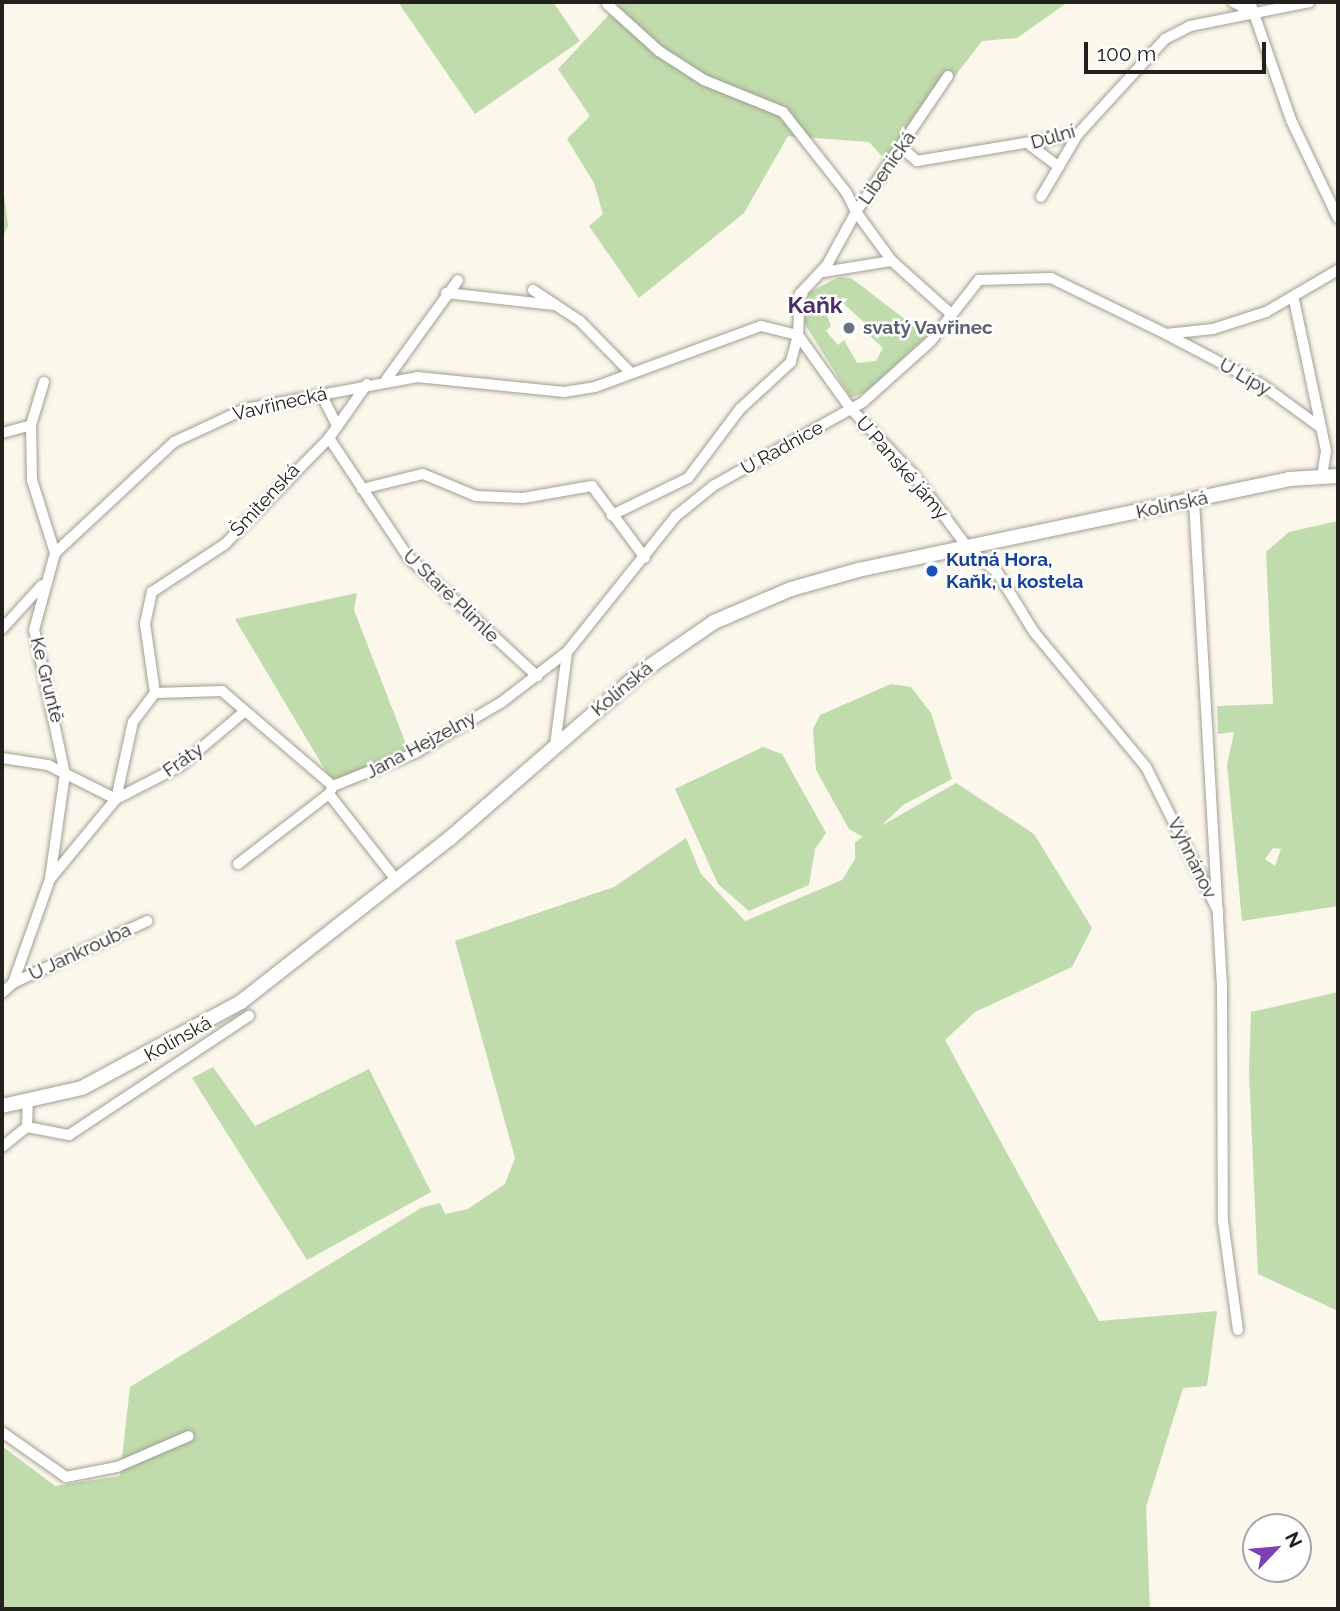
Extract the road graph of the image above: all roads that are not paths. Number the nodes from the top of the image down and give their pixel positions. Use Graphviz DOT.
graph roads {
  1 [pos="1233,2"];
  2 [pos="1310,2"];
  3 [pos="607,4"];
  4 [pos="1250,6"];
  5 [pos="948,76"];
  6 [pos="1078,134"];
  7 [pos="1030,145"];
  8 [pos="902,148"];
  9 [pos="1059,167"];
  10 [pos="1041,197"];
  11 [pos="856,212"];
  12 [pos="1338,218"];
  13 [pos="892,261"];
  14 [pos="1338,270"];
  15 [pos="820,273"];
  16 [pos="458,280"];
  17 [pos="533,290"];
  18 [pos="446,293"];
  19 [pos="1294,300"];
  20 [pos="557,305"];
  21 [pos="951,314"];
  22 [pos="1166,334"];
  23 [pos="799,335"];
  24 [pos="630,372"];
  25 [pos="386,380"];
  26 [pos="44,382"];
  27 [pos="367,384"];
  28 [pos="322,396"];
  29 [pos="851,409"];
  30 [pos="31,425"];
  31 [pos="337,426"];
  32 [pos="1320,427"];
  33 [pos="2,433"];
  34 [pos="329,438"];
  35 [pos="1338,448"];
  36 [pos="1326,451"];
  37 [pos="697,468"];
  38 [pos="1322,476"];
  39 [pos="1338,476"];
  40 [pos="713,486"];
  41 [pos="362,489"];
  42 [pos="1194,500"];
  43 [pos="612,514"];
  44 [pos="968,548"];
  45 [pos="55,553"];
  46 [pos="645,558"];
  47 [pos="44,583"];
  48 [pos="14,617"];
  49 [pos="2,629"];
  50 [pos="34,630"];
  51 [pos="567,652"];
  52 [pos="537,676"];
  53 [pos="155,693"];
  54 [pos="244,712"];
  55 [pos="555,746"];
  56 [pos="2,758"];
  57 [pos="65,774"];
  58 [pos="331,790"];
  59 [pos="116,799"];
  60 [pos="238,864"];
  61 [pos="50,879"];
  62 [pos="397,881"];
  63 [pos="1218,911"];
  64 [pos="147,921"];
  65 [pos="13,983"];
  66 [pos="2,993"];
  67 [pos="249,1016"];
  68 [pos="28,1100"];
  69 [pos="2,1106"];
  70 [pos="27,1127"];
  71 [pos="2,1147"];
  72 [pos="1238,1331"];
  73 [pos="2,1432"];
  74 [pos="189,1436"];
  1 -- 4 [label="street"];
  2 -- 4 [label="street, Důlní"];
  3 -- 11 [label="street"];
  4 -- 6 [label="street, Důlní"];
  4 -- 12 [label="street"];
  5 -- 8 [label="street, Libenická"];
  6 -- 7 [label="street, Důlní"];
  6 -- 9 [label="street"];
  7 -- 8 [label="street, Důlní"];
  7 -- 9 [label="street"];
  8 -- 11 [label="street, Libenická"];
  9 -- 10 [label="street"];
  11 -- 13 [label="street, Libenická"];
  11 -- 15 [label="street"];
  13 -- 15 [label="street"];
  13 -- 21 [label="street, Libenická"];
  14 -- 19 [label="street"];
  15 -- 23 [label="street"];
  16 -- 18 [label="street"];
  17 -- 20 [label="street"];
  18 -- 20 [label="street"];
  18 -- 25 [label="street"];
  19 -- 22 [label="street"];
  19 -- 32 [label="street"];
  20 -- 24 [label="street"];
  21 -- 22 [label="street, U Panské jámy"];
  21 -- 29 [label="street, U Panské jámy"];
  22 -- 32 [label="street, U Lípy"];
  23 -- 24 [label="street, Vavřinecká"];
  23 -- 29 [label="street"];
  23 -- 37 [label="street, U Radnice"];
  24 -- 25 [label="street, Vavřinecká"];
  25 -- 27 [label="street, Vavřinecká"];
  26 -- 30 [label="street"];
  27 -- 28 [label="street, Vavřinecká"];
  27 -- 31 [label="street, Šmitenská"];
  28 -- 31 [label="street"];
  28 -- 45 [label="street, Vavřinecká"];
  29 -- 40 [label="street, U Radnice"];
  29 -- 44 [label="street, U Panské jámy"];
  30 -- 33 [label="street"];
  30 -- 45 [label="street"];
  31 -- 34 [label="street, Šmitenská"];
  32 -- 36 [label="street"];
  34 -- 41 [label="street, U Staré Plimle"];
  34 -- 53 [label="street, Šmitenská"];
  35 -- 36 [label="street"];
  36 -- 38 [label="street"];
  37 -- 40 [label="street"];
  37 -- 43 [label="street, U Radnice"];
  38 -- 39 [label="street, Kolínská"];
  38 -- 42 [label="street, Kolínská"];
  40 -- 46 [label="street, U Radnice"];
  41 -- 43 [label="street"];
  41 -- 52 [label="street, U Staré Plimle"];
  42 -- 44 [label="street, Kolínská"];
  42 -- 63 [label="street, Vyhnánov"];
  43 -- 46 [label="street"];
  44 -- 55 [label="street, Kolínská"];
  44 -- 63 [label="street, Vyhnánov"];
  45 -- 47 [label="street, Ke Gruntě"];
  46 -- 51 [label="street, U Radnice"];
  47 -- 48 [label="street"];
  47 -- 50 [label="street, Ke Gruntě"];
  48 -- 49 [label="street"];
  48 -- 50 [label="street"];
  50 -- 57 [label="street, Ke Gruntě"];
  51 -- 52 [label="street, Jana Hejzelny"];
  51 -- 55 [label="street, U Radnice"];
  52 -- 58 [label="street, Jana Hejzelny"];
  53 -- 54 [label="street"];
  53 -- 59 [label="street"];
  54 -- 58 [label="street"];
  54 -- 59 [label="street, Fráty"];
  55 -- 62 [label="street, Kolínská"];
  56 -- 57 [label="street"];
  57 -- 59 [label="street"];
  57 -- 61 [label="street, Ke Gruntě"];
  58 -- 60 [label="street, Jana Hejzelny"];
  58 -- 62 [label="street"];
  59 -- 61 [label="street, Ke Gruntě"];
  61 -- 65 [label="street, Ke Gruntě"];
  62 -- 68 [label="street, Kolínská"];
  63 -- 72 [label="street"];
  64 -- 65 [label="street, U Jankrouba"];
  65 -- 66 [label="street, Ke Gruntě"];
  67 -- 70 [label="street"];
  68 -- 69 [label="street, Kolínská"];
  68 -- 70 [label="street"];
  70 -- 71 [label="street"];
  73 -- 74 [label="street"];
}
